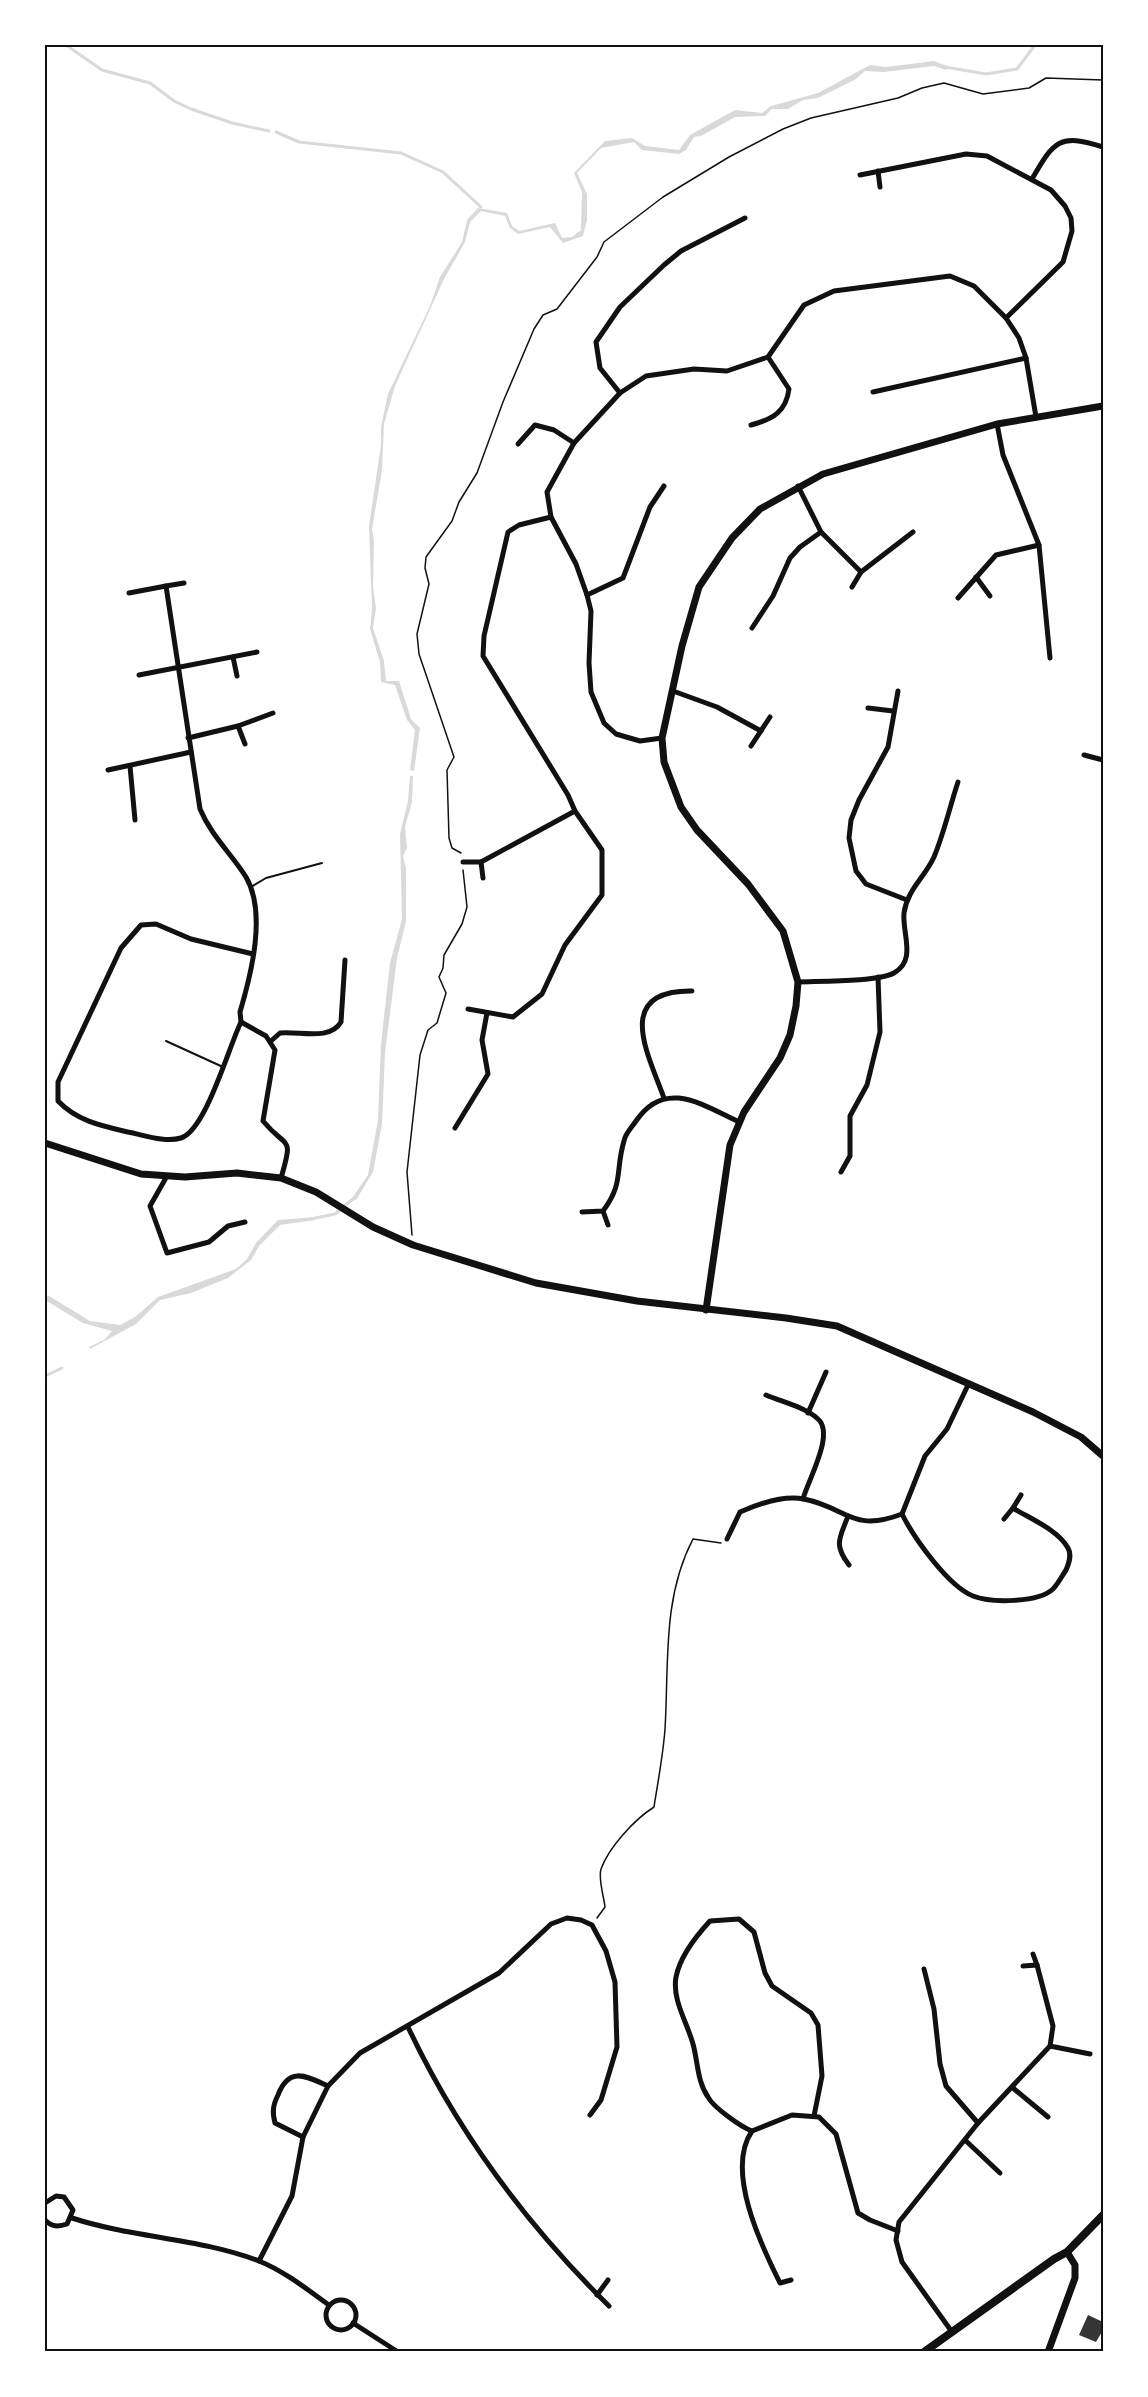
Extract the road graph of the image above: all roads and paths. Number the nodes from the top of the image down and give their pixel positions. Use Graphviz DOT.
graph roads {
  1 [pos="1103,80"];
  2 [pos="1103,147"];
  3 [pos="878,171"];
  4 [pos="860,175"];
  5 [pos="1032,179"];
  6 [pos="880,188"];
  7 [pos="745,218"];
  8 [pos="1006,318"];
  9 [pos="768,357"];
  10 [pos="1026,358"];
  11 [pos="873,392"];
  12 [pos="620,393"];
  13 [pos="1103,406"];
  14 [pos="1036,417"];
  15 [pos="997,424"];
  16 [pos="751,425"];
  17 [pos="574,443"];
  18 [pos="518,444"];
  19 [pos="664,486"];
  20 [pos="798,486"];
  21 [pos="551,517"];
  22 [pos="821,532"];
  23 [pos="913,532"];
  24 [pos="1039,546"];
  25 [pos="861,572"];
  26 [pos="976,577"];
  27 [pos="184,583"];
  28 [pos="166,586"];
  29 [pos="852,587"];
  30 [pos="129,593"];
  31 [pos="587,595"];
  32 [pos="990,596"];
  33 [pos="958,598"];
  34 [pos="752,628"];
  35 [pos="257,652"];
  36 [pos="233,657"];
  37 [pos="1050,658"];
  38 [pos="178,668"];
  39 [pos="139,675"];
  40 [pos="237,676"];
  41 [pos="673,691"];
  42 [pos="898,691"];
  43 [pos="868,708"];
  44 [pos="892,711"];
  45 [pos="273,713"];
  46 [pos="770,717"];
  47 [pos="238,726"];
  48 [pos="761,731"];
  49 [pos="188,738"];
  50 [pos="662,738"];
  51 [pos="245,744"];
  52 [pos="751,746"];
  53 [pos="191,752"];
  54 [pos="1084,755"];
  55 [pos="1103,760"];
  56 [pos="130,766"];
  57 [pos="108,770"];
  58 [pos="958,782"];
  59 [pos="575,811"];
  60 [pos="135,820"];
  61 [pos="463,862"];
  62 [pos="481,862"];
  63 [pos="322,863"];
  64 [pos="483,878"];
  65 [pos="251,887"];
  66 [pos="907,900"];
  67 [pos="253,954"];
  68 [pos="345,960"];
  69 [pos="878,977"];
  70 [pos="798,982"];
  71 [pos="692,991"];
  72 [pos="468,1009"];
  73 [pos="487,1013"];
  74 [pos="241,1022"];
  75 [pos="166,1041"];
  76 [pos="271,1041"];
  77 [pos="223,1068"];
  78 [pos="664,1098"];
  79 [pos="739,1122"];
  80 [pos="454,1128"];
  81 [pos="45,1143"];
  82 [pos="841,1172"];
  83 [pos="167,1176"];
  84 [pos="281,1178"];
  85 [pos="603,1211"];
  86 [pos="582,1212"];
  87 [pos="245,1222"];
  88 [pos="608,1225"];
  89 [pos="413,1245"];
  90 [pos="706,1310"];
  91 [pos="826,1372"];
  92 [pos="969,1383"];
  93 [pos="766,1395"];
  94 [pos="808,1413"];
  95 [pos="1103,1456"];
  96 [pos="1021,1495"];
  97 [pos="803,1499"];
  98 [pos="1014,1508"];
  99 [pos="902,1514"];
  100 [pos="848,1516"];
  101 [pos="1004,1519"];
  102 [pos="727,1539"];
  103 [pos="849,1565"];
  104 [pos="592,1925"];
  105 [pos="1033,1954"];
  106 [pos="1036,1965"];
  107 [pos="1023,1966"];
  108 [pos="924,1969"];
  109 [pos="408,2027"];
  110 [pos="1050,2046"];
  111 [pos="1090,2054"];
  112 [pos="328,2086"];
  113 [pos="1014,2088"];
  114 [pos="590,2115"];
  115 [pos="814,2116"];
  116 [pos="1048,2117"];
  117 [pos="978,2123"];
  118 [pos="752,2131"];
  119 [pos="303,2137"];
  120 [pos="965,2140"];
  121 [pos="999,2173"];
  122 [pos="45,2204"];
  123 [pos="1103,2215"];
  124 [pos="72,2218"];
  125 [pos="45,2220"];
  126 [pos="898,2231"];
  127 [pos="1067,2252"];
  128 [pos="260,2261"];
  129 [pos="609,2280"];
  130 [pos="791,2280"];
  131 [pos="597,2295"];
  132 [pos="329,2305"];
  133 [pos="609,2306"];
  134 [pos="353,2323"];
  135 [pos="952,2332"];
  136 [pos="398,2352"];
  137 [pos="924,2352"];
  138 [pos="1048,2352"];
  1 -- 61 [label="path"];
  2 -- 5 [label="street"];
  3 -- 4 [label="street"];
  3 -- 5 [label="street"];
  3 -- 6 [label="street"];
  5 -- 8 [label="street"];
  7 -- 12 [label="street"];
  8 -- 9 [label="street"];
  8 -- 10 [label="street"];
  9 -- 12 [label="street"];
  9 -- 16 [label="street"];
  10 -- 11 [label="street"];
  10 -- 14 [label="street"];
  12 -- 17 [label="street"];
  13 -- 14 [label="street"];
  14 -- 15 [label="street"];
  15 -- 20 [label="street"];
  15 -- 24 [label="street"];
  17 -- 18 [label="street"];
  17 -- 21 [label="street"];
  19 -- 31 [label="street"];
  20 -- 22 [label="street"];
  20 -- 41 [label="street"];
  21 -- 31 [label="street"];
  21 -- 59 [label="street"];
  22 -- 25 [label="street"];
  22 -- 34 [label="street"];
  23 -- 25 [label="street"];
  24 -- 26 [label="street"];
  24 -- 37 [label="street"];
  25 -- 29 [label="street"];
  26 -- 32 [label="street"];
  26 -- 33 [label="street"];
  27 -- 28 [label="street"];
  28 -- 30 [label="street"];
  28 -- 38 [label="street"];
  31 -- 50 [label="street"];
  35 -- 36 [label="street"];
  36 -- 38 [label="street"];
  36 -- 40 [label="street"];
  38 -- 39 [label="street"];
  38 -- 49 [label="street"];
  41 -- 48 [label="street"];
  41 -- 50 [label="street"];
  42 -- 44 [label="street"];
  43 -- 44 [label="street"];
  44 -- 66 [label="street"];
  45 -- 47 [label="street"];
  46 -- 48 [label="street"];
  47 -- 49 [label="street"];
  47 -- 51 [label="street"];
  48 -- 52 [label="street"];
  49 -- 53 [label="street"];
  50 -- 70 [label="street"];
  53 -- 56 [label="street"];
  53 -- 65 [label="street"];
  54 -- 55 [label="street"];
  56 -- 57 [label="street"];
  56 -- 60 [label="street"];
  58 -- 66 [label="street"];
  59 -- 62 [label="street"];
  59 -- 73 [label="street"];
  61 -- 62 [label="street"];
  61 -- 89 [label="path"];
  62 -- 64 [label="street"];
  63 -- 65 [label="lane"];
  65 -- 67 [label="street"];
  66 -- 69 [label="street"];
  67 -- 74 [label="street"];
  67 -- 77 [label="street"];
  68 -- 76 [label="street"];
  69 -- 70 [label="street"];
  69 -- 82 [label="street"];
  70 -- 79 [label="street"];
  71 -- 78 [label="street"];
  72 -- 73 [label="street"];
  73 -- 80 [label="street"];
  74 -- 76 [label="street"];
  74 -- 77 [label="street"];
  75 -- 77 [label="lane"];
  76 -- 84 [label="street"];
  78 -- 79 [label="street"];
  78 -- 85 [label="street"];
  79 -- 90 [label="street"];
  81 -- 83 [label="street"];
  83 -- 84 [label="street"];
  83 -- 87 [label="street"];
  84 -- 89 [label="street"];
  85 -- 86 [label="street"];
  85 -- 88 [label="street"];
  89 -- 90 [label="street"];
  90 -- 92 [label="street"];
  91 -- 94 [label="street"];
  92 -- 95 [label="street"];
  92 -- 99 [label="street"];
  93 -- 94 [label="street"];
  94 -- 97 [label="street"];
  96 -- 98 [label="street"];
  97 -- 100 [label="street"];
  97 -- 102 [label="street"];
  98 -- 99 [label="street"];
  98 -- 101 [label="street"];
  99 -- 100 [label="street"];
  100 -- 103 [label="street"];
  102 -- 104 [label="path"];
  104 -- 109 [label="street"];
  104 -- 114 [label="street"];
  105 -- 106 [label="street"];
  106 -- 107 [label="street"];
  106 -- 110 [label="street"];
  108 -- 117 [label="street"];
  109 -- 112 [label="street"];
  109 -- 131 [label="street"];
  110 -- 111 [label="street"];
  110 -- 113 [label="street"];
  112 -- 119 [label="street"];
  112 -- 119 [label="street"];
  113 -- 116 [label="street"];
  113 -- 117 [label="street"];
  115 -- 118 [label="street"];
  115 -- 118 [label="street"];
  115 -- 126 [label="street"];
  117 -- 120 [label="street"];
  118 -- 130 [label="street"];
  119 -- 128 [label="street"];
  120 -- 121 [label="street"];
  120 -- 126 [label="street"];
  122 -- 124 [label="street"];
  123 -- 127 [label="main road"];
  124 -- 125 [label="street"];
  124 -- 128 [label="street"];
  126 -- 135 [label="street"];
  127 -- 135 [label="main road"];
  127 -- 138 [label="street"];
  128 -- 132 [label="street"];
  129 -- 131 [label="street"];
  131 -- 133 [label="street"];
  132 -- 134 [label="street"];
  132 -- 134 [label="street"];
  134 -- 136 [label="street"];
  135 -- 137 [label="main road"];
}
